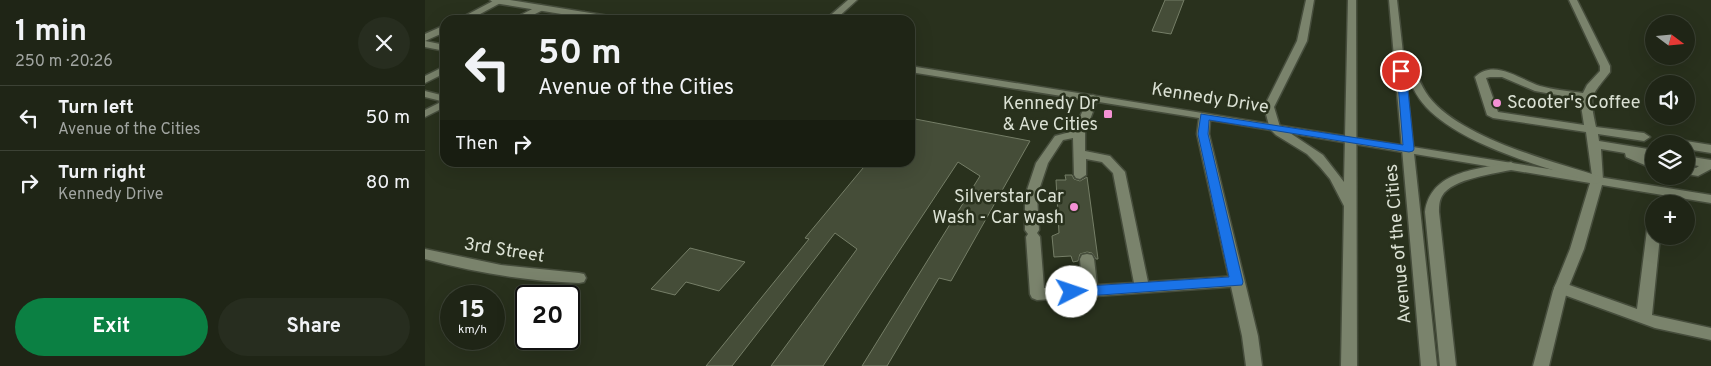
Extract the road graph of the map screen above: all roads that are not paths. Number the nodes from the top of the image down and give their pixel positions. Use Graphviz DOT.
graph roads {
  1 [pos="499,0"];
  2 [pos="853,0"];
  3 [pos="1310,0"];
  4 [pos="1352,0"];
  5 [pos="1393,0"];
  6 [pos="1573,0"];
  7 [pos="540,8"];
  8 [pos="471,15"];
  9 [pos="526,15"];
  10 [pos="568,15"];
  11 [pos="836,15"];
  12 [pos="440,32"];
  13 [pos="1397,37"];
  14 [pos="425,38"];
  15 [pos="425,44"];
  16 [pos="440,47"];
  17 [pos="915,70"];
  18 [pos="440,72"];
  19 [pos="425,80"];
  20 [pos="425,94"];
  21 [pos="1093,98"];
  22 [pos="1586,98"];
  23 [pos="440,99"];
  24 [pos="440,104"];
  25 [pos="425,114"];
  26 [pos="1205,116"];
  27 [pos="1274,127"];
  28 [pos="1590,129"];
  29 [pos="1079,133"];
  30 [pos="1644,137"];
  31 [pos="1351,140"];
  32 [pos="1594,144"];
  33 [pos="1695,146"];
  34 [pos="1409,149"];
  35 [pos="1711,149"];
  36 [pos="1079,154"];
  37 [pos="1645,157"];
  38 [pos="1695,161"];
  39 [pos="1711,164"];
  40 [pos="1511,166"];
  41 [pos="1695,172"];
  42 [pos="1080,175"];
  43 [pos="1597,180"];
  44 [pos="1711,199"];
  45 [pos="1350,208"];
  46 [pos="1652,245"];
  47 [pos="425,254"];
  48 [pos="1087,259"];
  49 [pos="579,278"];
  50 [pos="1237,282"];
  51 [pos="1142,287"];
  52 [pos="1561,288"];
  53 [pos="1090,290"];
  54 [pos="1644,318"];
  55 [pos="1711,334"];
  56 [pos="1254,366"];
  57 [pos="1349,366"];
  58 [pos="1429,366"];
  59 [pos="1448,366"];
  60 [pos="1541,366"];
  1 -- 7 [label="street"];
  1 -- 8 [label="street"];
  2 -- 11 [label="street"];
  3 -- 27 [label="street"];
  4 -- 31 [label="street"];
  5 -- 13 [label="street, Avenue of the Cities"];
  6 -- 22 [label="street"];
  7 -- 9 [label="street"];
  7 -- 10 [label="street"];
  12 -- 14 [label="street"];
  13 -- 34 [label="street, Avenue of the Cities"];
  13 -- 43 [label="street"];
  15 -- 16 [label="street"];
  17 -- 21 [label="street, Kennedy Drive"];
  18 -- 19 [label="street"];
  20 -- 23 [label="street"];
  21 -- 26 [label="street, Kennedy Drive"];
  21 -- 29 [label="street"];
  22 -- 28 [label="street"];
  22 -- 28 [label="street"];
  24 -- 25 [label="street"];
  26 -- 27 [label="street, Kennedy Drive"];
  26 -- 50 [label="street"];
  27 -- 31 [label="street, Kennedy Drive"];
  27 -- 45 [label="street"];
  28 -- 30 [label="street"];
  28 -- 32 [label="street"];
  29 -- 36 [label="street"];
  29 -- 53 [label="street"];
  31 -- 34 [label="street, Kennedy Drive"];
  31 -- 45 [label="street"];
  32 -- 37 [label="street"];
  32 -- 43 [label="street"];
  33 -- 35 [label="street"];
  34 -- 40 [label="street, Kennedy Drive"];
  34 -- 58 [label="street, Avenue of the Cities"];
  36 -- 42 [label="street"];
  36 -- 51 [label="street"];
  38 -- 39 [label="street"];
  39 -- 41 [label="street"];
  40 -- 43 [label="street, Kennedy Drive"];
  40 -- 59 [label="street"];
  43 -- 44 [label="street, Kennedy Drive"];
  43 -- 52 [label="street"];
  45 -- 57 [label="street"];
  46 -- 54 [label="street"];
  47 -- 49 [label="street, 3rd Street"];
  48 -- 53 [label="street"];
  50 -- 51 [label="street"];
  50 -- 56 [label="street"];
  51 -- 53 [label="street"];
  52 -- 54 [label="street"];
  52 -- 60 [label="street"];
  54 -- 55 [label="street"];
}
